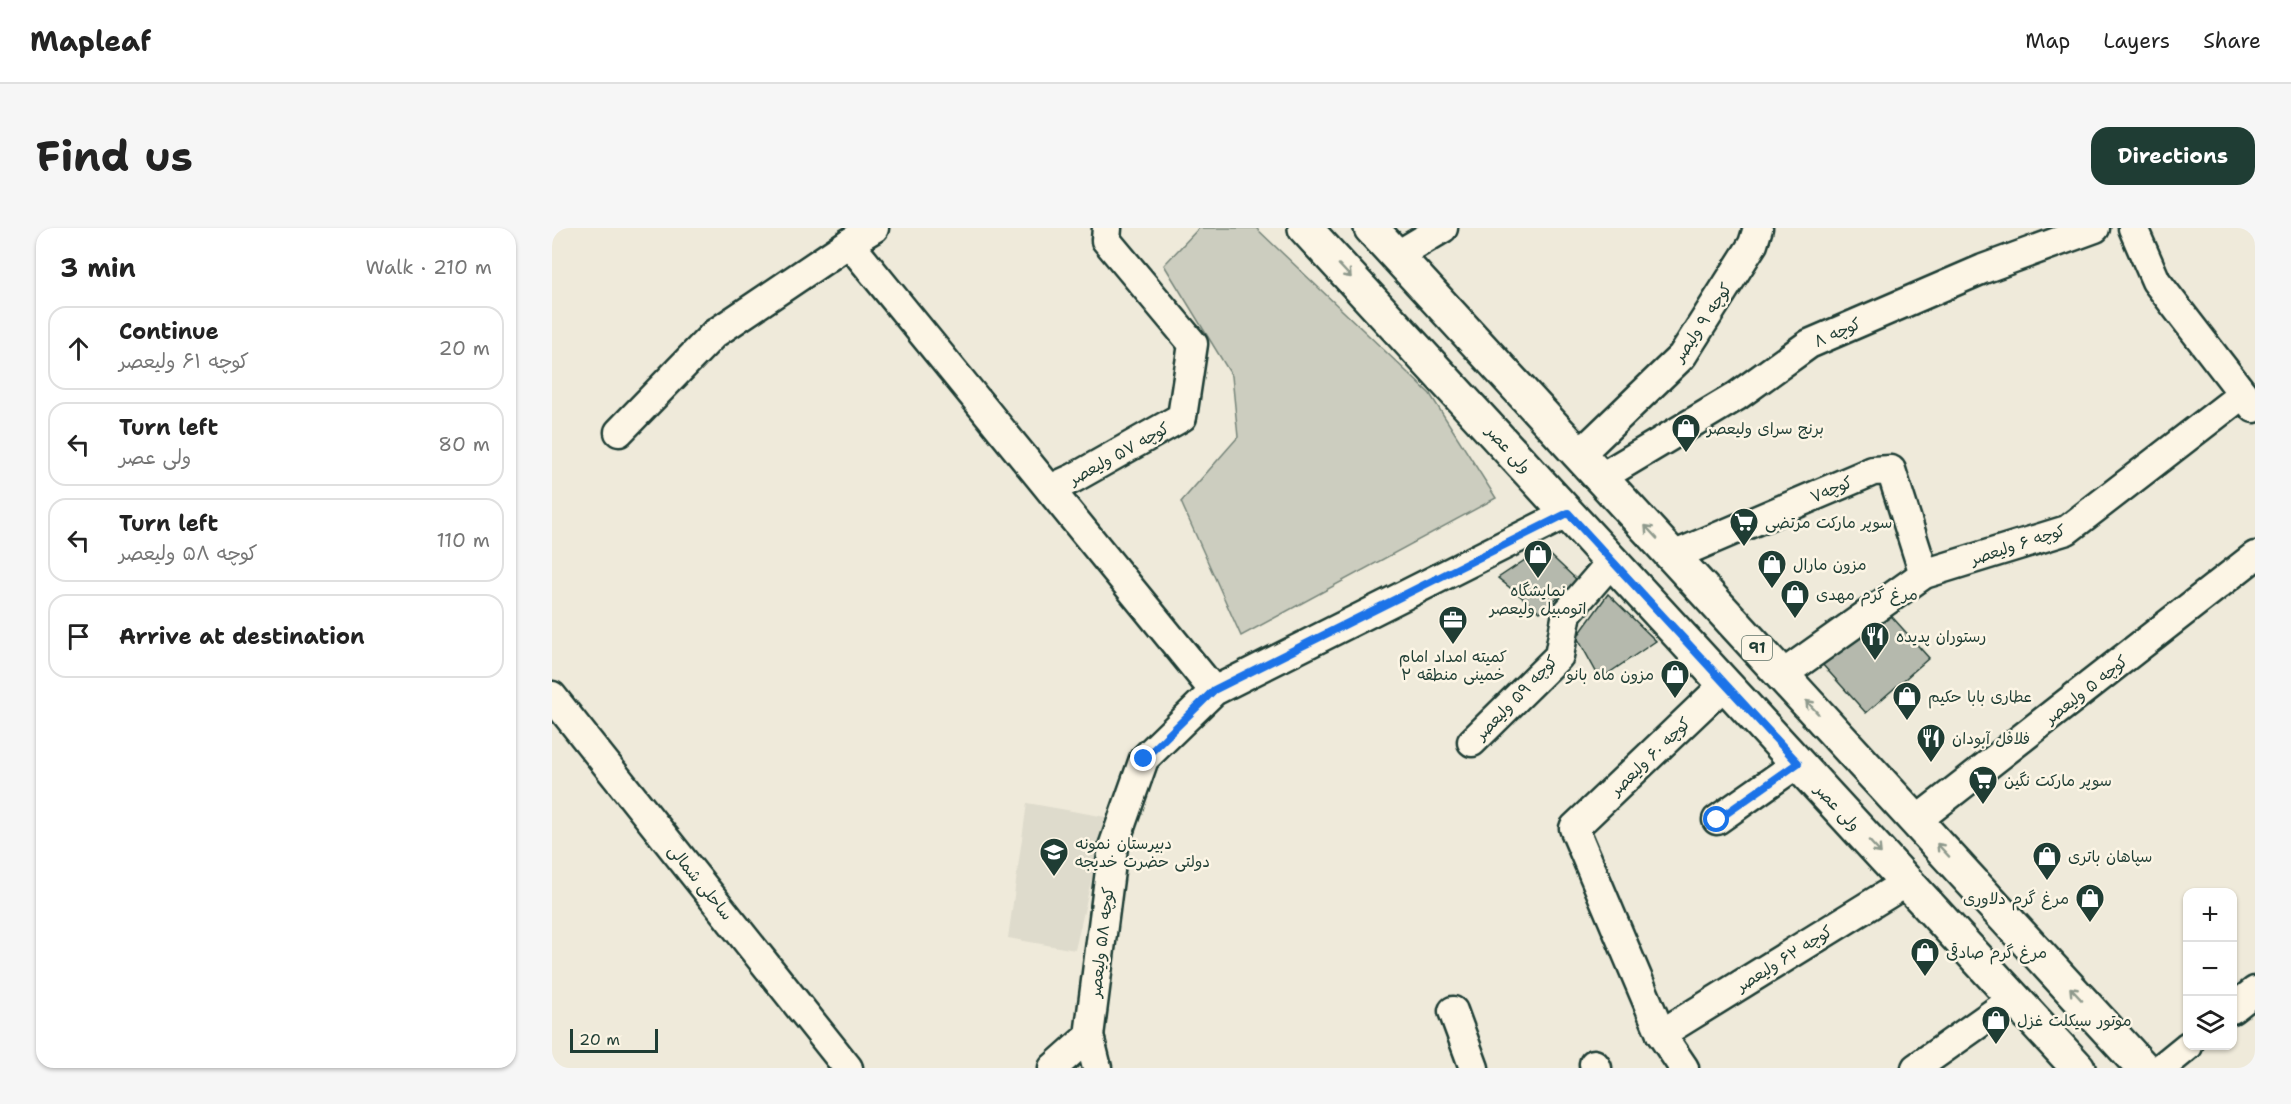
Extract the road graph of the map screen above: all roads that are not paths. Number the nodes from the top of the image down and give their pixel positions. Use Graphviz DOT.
graph roads {
  1 [pos="874,228"];
  2 [pos="1107,228"];
  3 [pos="1305,228"];
  4 [pos="1371,228"];
  5 [pos="1443,228"];
  6 [pos="1758,228"];
  7 [pos="2095,228"];
  8 [pos="2133,228"];
  9 [pos="849,243"];
  10 [pos="1396,256"];
  11 [pos="2249,402"];
  12 [pos="619,432"];
  13 [pos="1590,466"];
  14 [pos="1050,489"];
  15 [pos="1568,513"];
  16 [pos="1673,556"];
  17 [pos="2255,556"];
  18 [pos="1612,561"];
  19 [pos="1924,574"];
  20 [pos="1782,675"];
  21 [pos="1725,684"];
  22 [pos="1214,690"];
  23 [pos="552,696"];
  24 [pos="1472,742"];
  25 [pos="1798,763"];
  26 [pos="1717,820"];
  27 [pos="1916,821"];
  28 [pos="1907,882"];
  29 [pos="2255,991"];
  30 [pos="2015,998"];
  31 [pos="2237,1005"];
  32 [pos="1453,1011"];
  33 [pos="1661,1034"];
  34 [pos="1089,1036"];
  35 [pos="2183,1050"];
  36 [pos="848,1068"];
  37 [pos="1053,1068"];
  38 [pos="1097,1068"];
  39 [pos="1474,1068"];
  40 [pos="1684,1068"];
  41 [pos="1916,1068"];
  42 [pos="2078,1068"];
  43 [pos="2143,1068"];
  44 [pos="2161,1068"];
  1 -- 9 [label="street"];
  2 -- 14 [label="street, کوچه ۵۷ ولیعصر"];
  3 -- 15 [label="main road, ولی عصر, one-way"];
  4 -- 10 [label="main road, 91"];
  5 -- 10 [label="street"];
  6 -- 13 [label="street, کوچه ۹ ولیصر"];
  7 -- 13 [label="street, کوچه ۸"];
  8 -- 11 [label="street"];
  9 -- 12 [label="street"];
  9 -- 14 [label="street"];
  10 -- 13 [label="main road, 91"];
  11 -- 19 [label="street, کوچه ۶ ولیعصر"];
  16 -- 13 [label="main road, 91, one-way"];
  14 -- 22 [label="street"];
  15 -- 18 [label="main road, ولی عصر"];
  15 -- 22 [label="street, کوچه ۵۸ ولیعصر"];
  16 -- 19 [label="street, کوچه۷"];
  16 -- 20 [label="main road, 91"];
  17 -- 27 [label="street, کوچه ۵ ولیعصر"];
  18 -- 21 [label="main road, ولی عصر"];
  18 -- 24 [label="street, کوچه ۵۹ ولیعصر"];
  19 -- 20 [label="street, کوچه ۶ ولیعصر"];
  27 -- 20 [label="main road, 91, one-way"];
  21 -- 25 [label="main road, ولی عصر"];
  21 -- 33 [label="street, کوچه ۶۰ ولیعصر"];
  22 -- 34 [label="street, کوچه ۵۸ ولیعصر"];
  23 -- 36 [label="street, ساحلی شمالی"];
  25 -- 26 [label="street"];
  25 -- 28 [label="main road, ولی عصر, one-way"];
  43 -- 27 [label="main road, 91, one-way"];
  28 -- 30 [label="main road, ولی عصر"];
  28 -- 33 [label="street, کوچه ۶۲ ولیعصر"];
  29 -- 31 [label="street"];
  30 -- 41 [label="street"];
  30 -- 42 [label="main road, ولی عصر"];
  32 -- 39 [label="street"];
  33 -- 40 [label="street"];
  34 -- 37 [label="street"];
  34 -- 38 [label="street"];
  35 -- 44 [label="street"];
}
